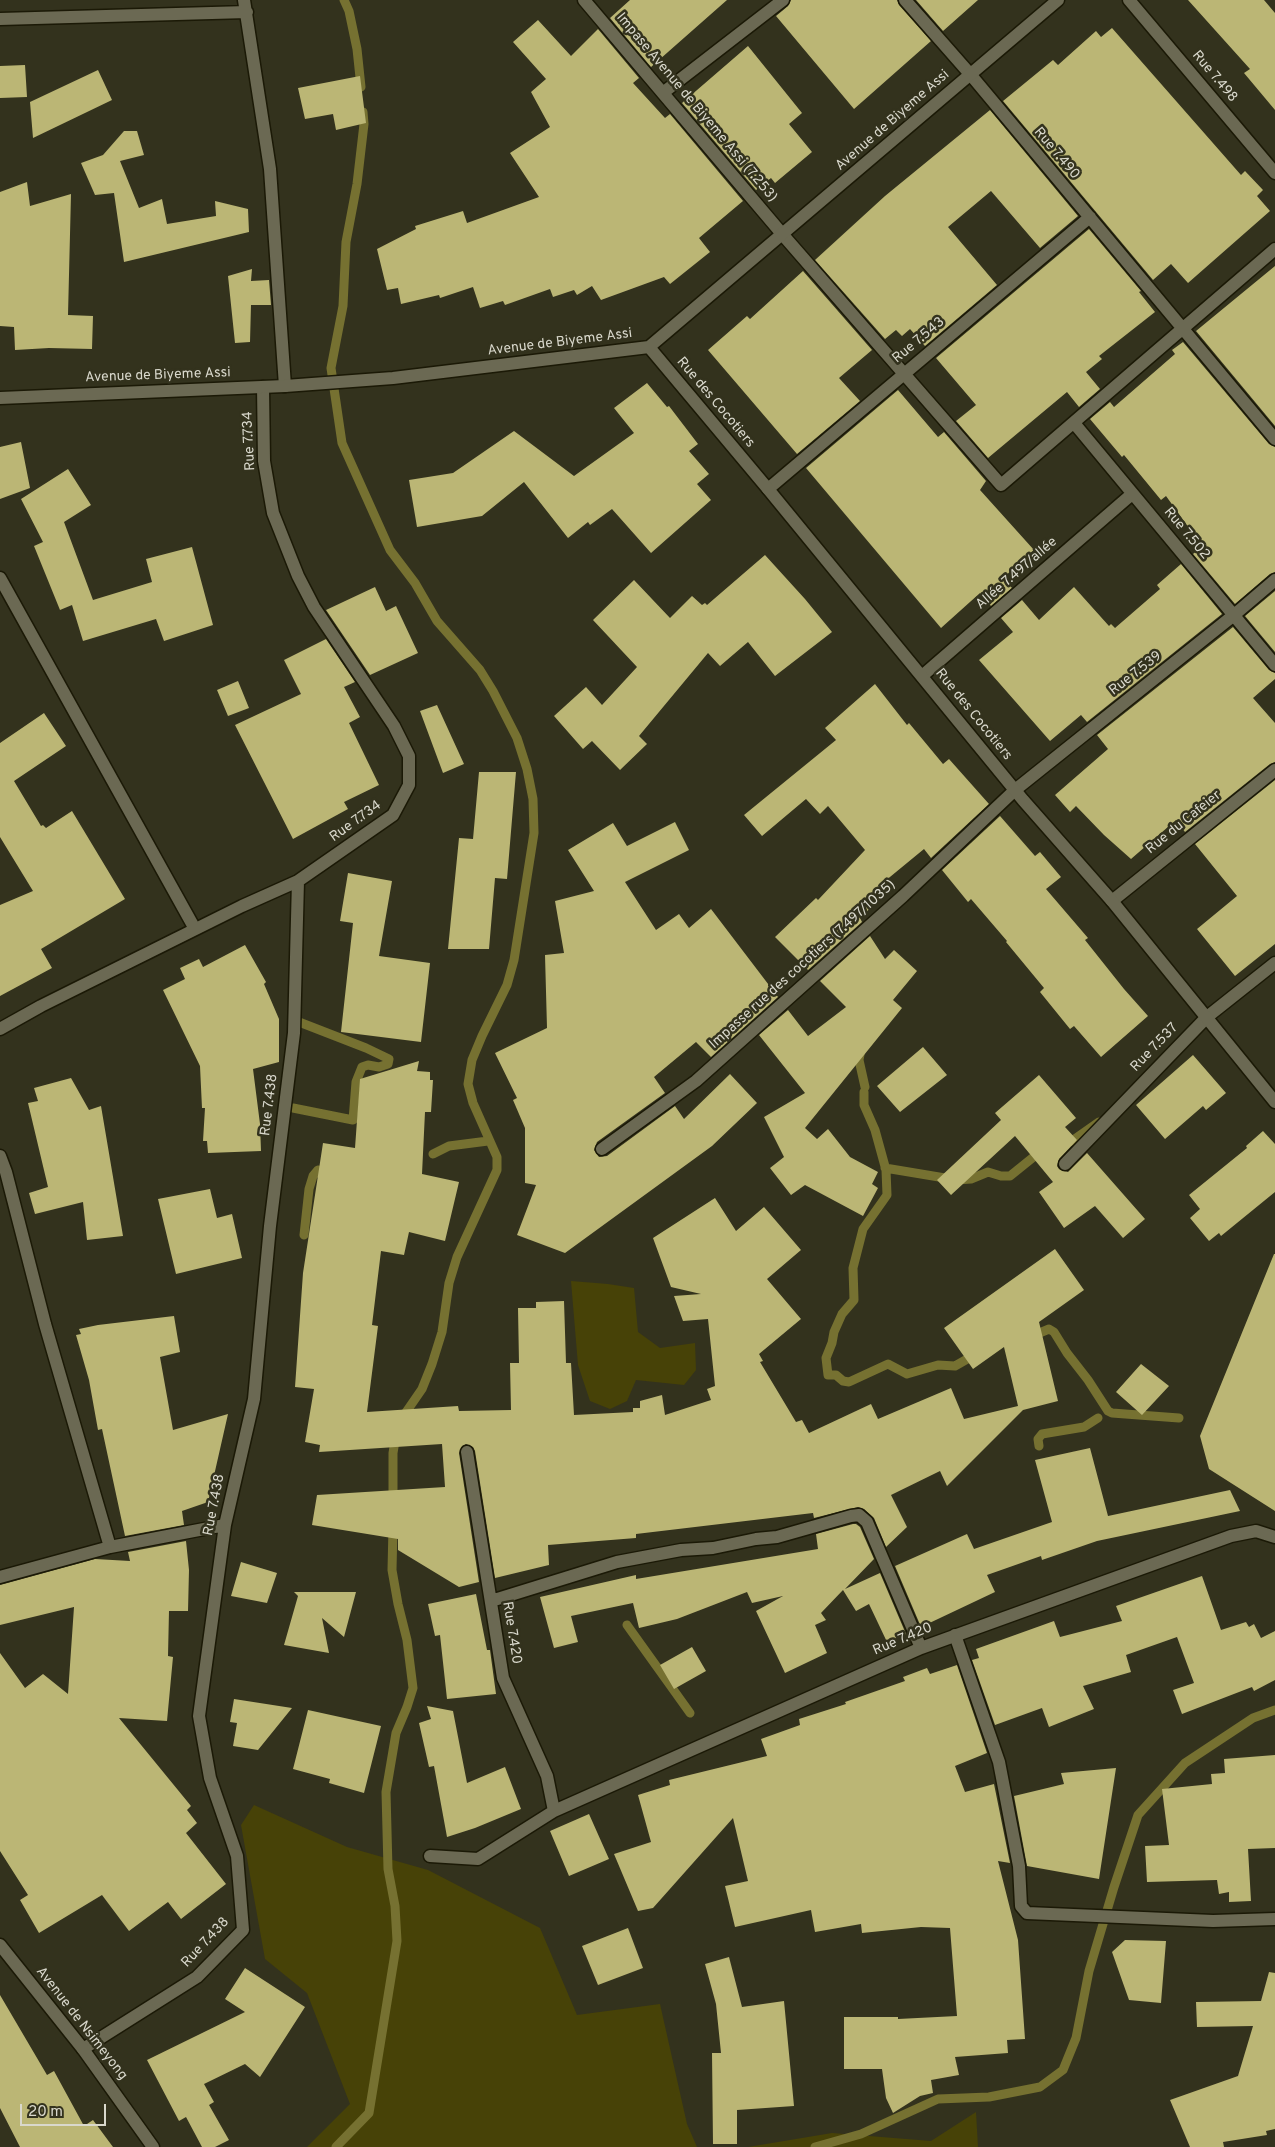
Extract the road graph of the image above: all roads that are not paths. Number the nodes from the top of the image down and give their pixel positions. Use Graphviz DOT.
graph roads {
  1 [pos="585,0"];
  2 [pos="782,0"];
  3 [pos="905,0"];
  4 [pos="1058,0"];
  5 [pos="1129,0"];
  6 [pos="246,6"];
  7 [pos="0,19"];
  8 [pos="970,74"];
  9 [pos="664,92"];
  10 [pos="1275,173"];
  11 [pos="1090,217"];
  12 [pos="783,235"];
  13 [pos="1275,248"];
  14 [pos="1184,328"];
  15 [pos="649,348"];
  16 [pos="905,372"];
  17 [pos="285,386"];
  18 [pos="263,387"];
  19 [pos="0,398"];
  20 [pos="1074,423"];
  21 [pos="1275,439"];
  22 [pos="768,489"];
  23 [pos="1132,494"];
  24 [pos="0,578"];
  25 [pos="1275,580"];
  26 [pos="1234,615"];
  27 [pos="1275,665"];
  28 [pos="922,676"];
  29 [pos="1275,770"];
  30 [pos="1015,790"];
  31 [pos="298,881"];
  32 [pos="1112,901"];
  33 [pos="195,929"];
  34 [pos="1275,962"];
  35 [pos="1207,1017"];
  36 [pos="0,1029"];
  37 [pos="1275,1102"];
  38 [pos="602,1149"];
  39 [pos="0,1156"];
  40 [pos="1065,1164"];
  41 [pos="467,1452"];
  42 [pos="226,1525"];
  43 [pos="1275,1537"];
  44 [pos="110,1547"];
  45 [pos="0,1577"];
  46 [pos="491,1601"];
  47 [pos="955,1635"];
  48 [pos="921,1648"];
  49 [pos="554,1811"];
  50 [pos="430,1856"];
  51 [pos="1275,1919"];
  52 [pos="0,1945"];
  53 [pos="83,2049"];
  54 [pos="153,2147"];
  1 -- 9 [label="street, Impase Avenue de Biyeme Assi (7.253)"];
  2 -- 9 [label="street"];
  3 -- 8 [label="street, Rue 7.490"];
  4 -- 8 [label="street, Avenue de Biyeme Assi"];
  5 -- 10 [label="street, Rue 7.498"];
  6 -- 7 [label="street"];
  6 -- 17 [label="street"];
  8 -- 11 [label="street, Rue 7.490"];
  8 -- 12 [label="street, Avenue de Biyeme Assi"];
  9 -- 12 [label="street, Impase Avenue de Biyeme Assi (7.253)"];
  11 -- 14 [label="street, Rue 7.490"];
  11 -- 16 [label="street, Rue 7.543"];
  12 -- 15 [label="street, Avenue de Biyeme Assi"];
  12 -- 16 [label="street, Impase Avenue de Biyeme Assi (7.253)"];
  13 -- 14 [label="street"];
  14 -- 20 [label="street"];
  14 -- 21 [label="street, Rue 7.490"];
  15 -- 17 [label="street, Avenue de Biyeme Assi"];
  15 -- 22 [label="street, Rue des Cocotiers"];
  16 -- 20 [label="street, Impase Avenue de Biyeme Assi (7.253)"];
  16 -- 22 [label="street, Rue 7.543"];
  17 -- 18 [label="street, Avenue de Biyeme Assi"];
  18 -- 19 [label="street, Avenue de Biyeme Assi"];
  18 -- 31 [label="street, Rue 7.734"];
  20 -- 23 [label="street, Rue 7.502"];
  22 -- 28 [label="street, Rue des Cocotiers"];
  23 -- 26 [label="street, Rue 7.502"];
  23 -- 28 [label="street, Allée 7.497/allée"];
  24 -- 33 [label="street"];
  25 -- 26 [label="street, Rue 7.539"];
  26 -- 27 [label="street, Rue 7.502"];
  26 -- 30 [label="street, Rue 7.539"];
  28 -- 30 [label="street, Rue des Cocotiers"];
  29 -- 32 [label="street, Rue du Cafeier"];
  30 -- 32 [label="street, Rue des Cocotiers"];
  30 -- 38 [label="street, Impasse rue des cocotiers (7.497/1035)"];
  31 -- 33 [label="street, Rue 7.734"];
  31 -- 42 [label="street, Rue 7.438"];
  32 -- 35 [label="street, Rue des Cocotiers"];
  33 -- 36 [label="street, Rue 7.734"];
  34 -- 35 [label="street, Rue 7.537"];
  35 -- 37 [label="street, Rue des Cocotiers"];
  35 -- 40 [label="street, Rue 7.537"];
  39 -- 44 [label="street"];
  41 -- 46 [label="street, Rue 7.420"];
  42 -- 44 [label="street"];
  42 -- 53 [label="street, Rue 7.438"];
  43 -- 47 [label="street, Rue 7.420"];
  44 -- 45 [label="street"];
  46 -- 48 [label="street"];
  46 -- 49 [label="street, Rue 7.420"];
  47 -- 48 [label="street, Rue 7.420"];
  47 -- 51 [label="street"];
  48 -- 49 [label="street, Rue 7.420"];
  49 -- 50 [label="street, Rue 7.420"];
  52 -- 53 [label="street, Avenue de Nsimeyong"];
  53 -- 54 [label="street, Avenue de Nsimeyong"];
}
